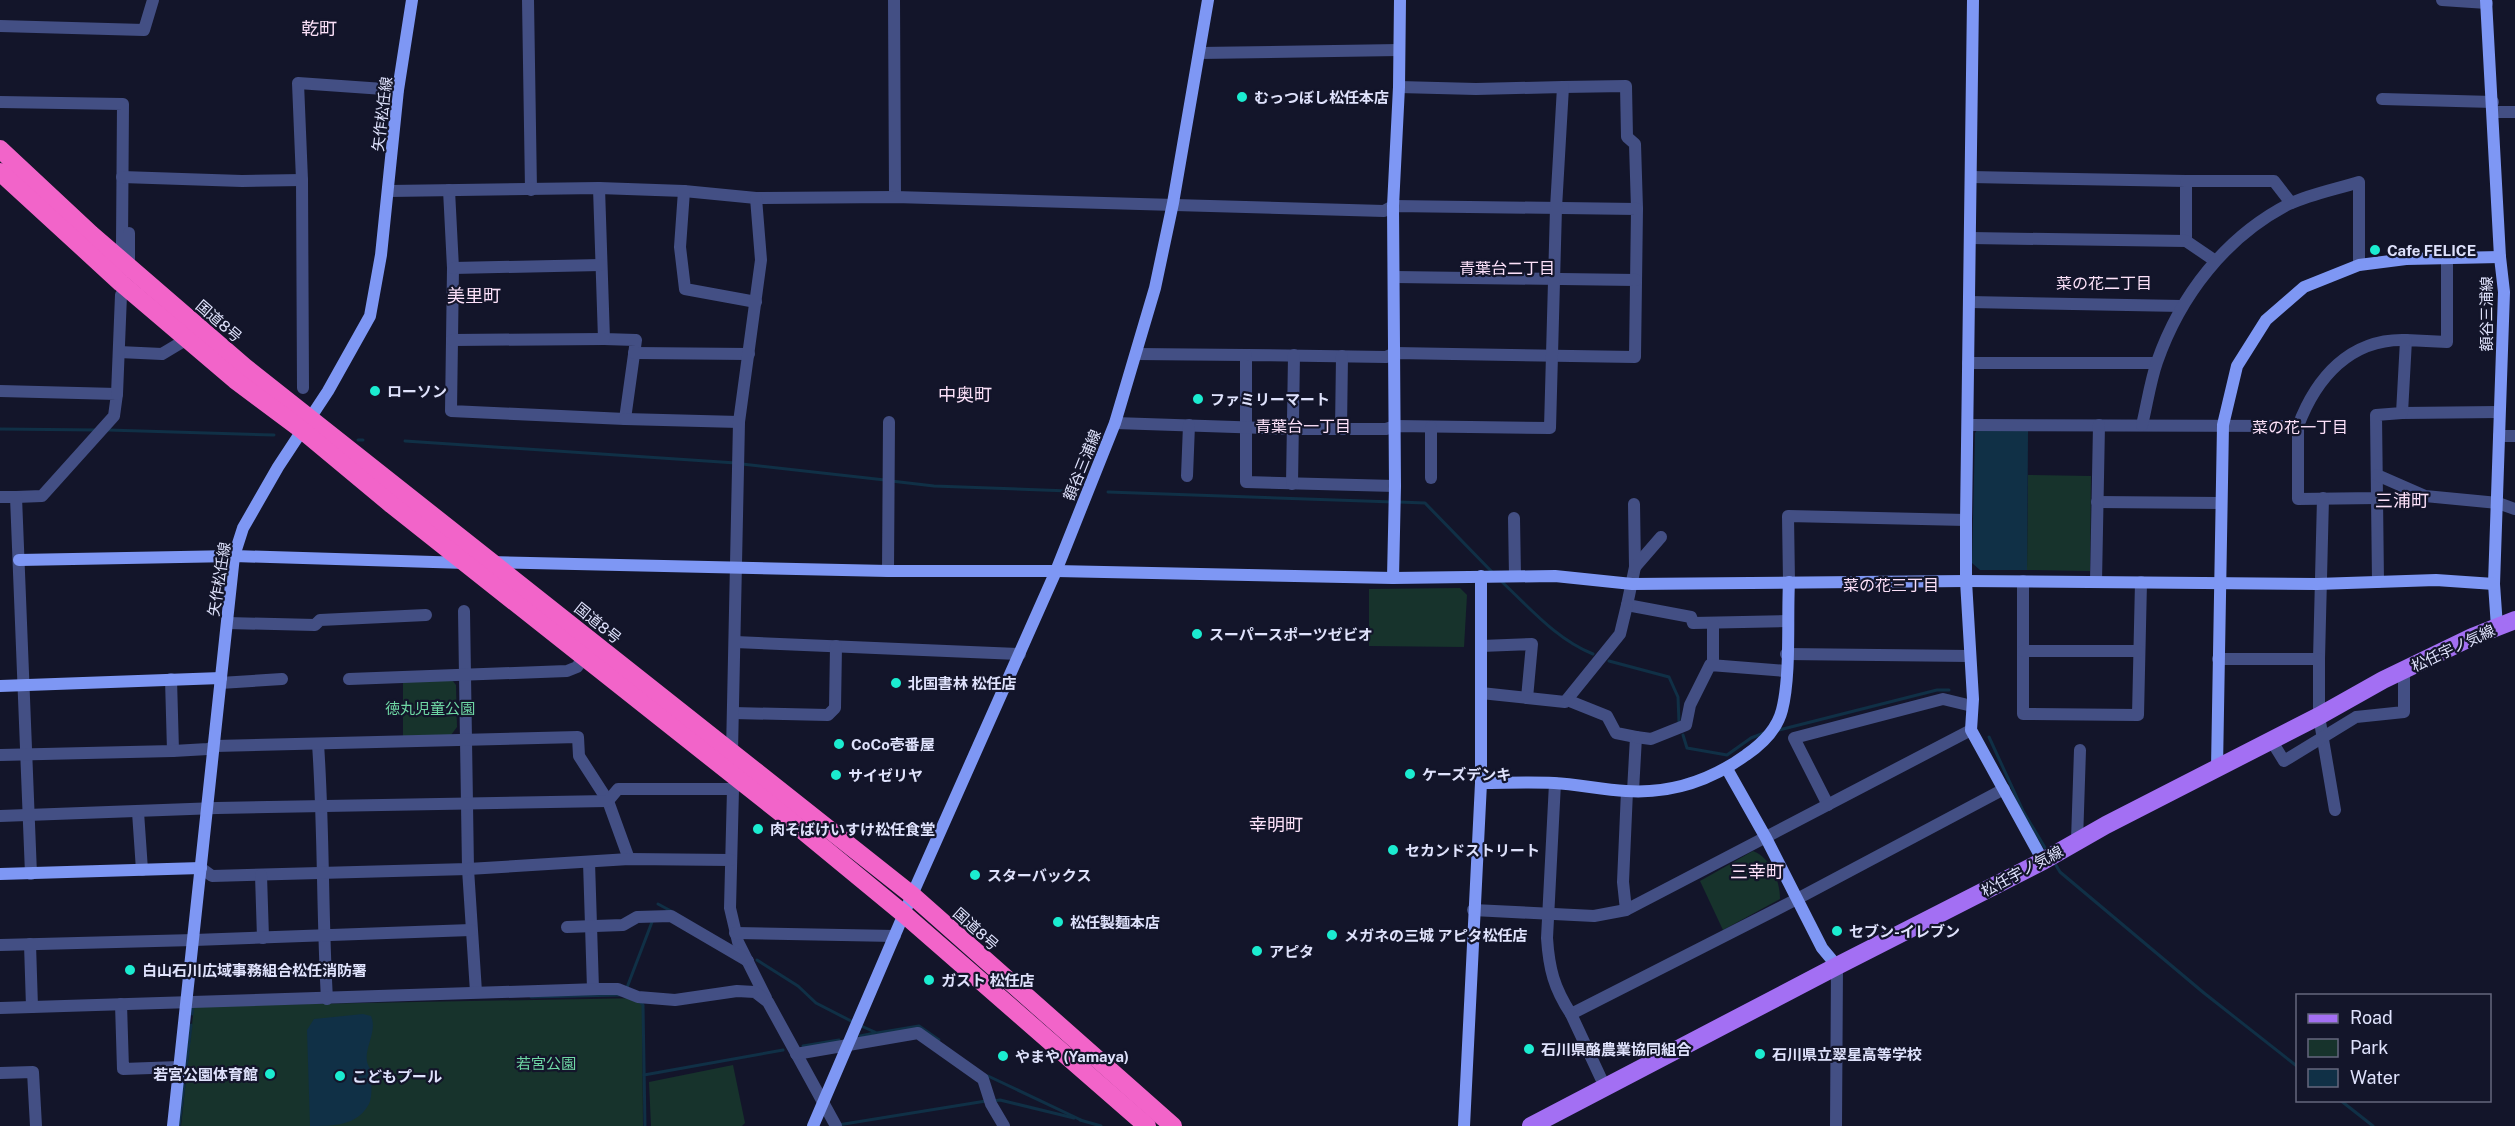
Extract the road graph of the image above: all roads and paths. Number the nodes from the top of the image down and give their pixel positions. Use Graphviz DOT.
graph roads {
  1 [pos="153,0"];
  2 [pos="412,0"];
  3 [pos="528,0"];
  4 [pos="894,0"];
  5 [pos="1208,0"];
  6 [pos="1400,0"];
  7 [pos="1973,0"];
  8 [pos="2442,0"];
  9 [pos="2487,2"];
  10 [pos="0,26"];
  11 [pos="1400,50"];
  12 [pos="1200,53"];
  13 [pos="1399,87"];
  14 [pos="1563,87"];
  15 [pos="398,90"];
  16 [pos="2382,99"];
  17 [pos="0,102"];
  18 [pos="2493,107"];
  19 [pos="2515,112"];
  20 [pos="0,149"];
  21 [pos="0,172"];
  22 [pos="122,177"];
  23 [pos="1971,177"];
  24 [pos="302,180"];
  25 [pos="2186,181"];
  26 [pos="599,188"];
  27 [pos="449,190"];
  28 [pos="531,190"];
  29 [pos="389,191"];
  30 [pos="684,191"];
  31 [pos="895,197"];
  32 [pos="756,198"];
  33 [pos="122,199"];
  34 [pos="1173,203"];
  35 [pos="2291,203"];
  36 [pos="1393,206"];
  37 [pos="1556,208"];
  38 [pos="1636,209"];
  39 [pos="1970,238"];
  40 [pos="2186,241"];
  41 [pos="122,244"];
  42 [pos="2447,257"];
  43 [pos="2500,257"];
  44 [pos="2214,260"];
  45 [pos="2359,265"];
  46 [pos="601,266"];
  47 [pos="129,267"];
  48 [pos="453,268"];
  49 [pos="1395,278"];
  50 [pos="1554,280"];
  51 [pos="1636,280"];
  52 [pos="121,295"];
  53 [pos="756,302"];
  54 [pos="1969,302"];
  55 [pos="2182,306"];
  56 [pos="187,339"];
  57 [pos="604,339"];
  58 [pos="453,340"];
  59 [pos="2406,340"];
  60 [pos="119,352"];
  61 [pos="634,353"];
  62 [pos="1395,353"];
  63 [pos="749,354"];
  64 [pos="1136,354"];
  65 [pos="1246,355"];
  66 [pos="1294,355"];
  67 [pos="1551,355"];
  68 [pos="1342,356"];
  69 [pos="1968,363"];
  70 [pos="2157,363"];
  71 [pos="303,388"];
  72 [pos="0,391"];
  73 [pos="117,394"];
  74 [pos="2499,412"];
  75 [pos="2402,413"];
  76 [pos="625,419"];
  77 [pos="739,422"];
  78 [pos="889,422"];
  79 [pos="1115,423"];
  80 [pos="306,424"];
  81 [pos="1189,425"];
  82 [pos="1968,425"];
  83 [pos="2099,425"];
  84 [pos="2142,425"];
  85 [pos="2223,425"];
  86 [pos="1395,426"];
  87 [pos="2298,426"];
  88 [pos="1431,427"];
  89 [pos="1246,428"];
  90 [pos="1293,429"];
  91 [pos="1341,429"];
  92 [pos="2499,436"];
  93 [pos="2515,436"];
  94 [pos="2377,475"];
  95 [pos="1188,476"];
  96 [pos="1431,478"];
  97 [pos="1292,484"];
  98 [pos="1395,495"];
  99 [pos="0,497"];
  100 [pos="16,497"];
  101 [pos="2323,498"];
  102 [pos="2377,498"];
  103 [pos="2097,502"];
  104 [pos="2221,503"];
  105 [pos="2499,503"];
  106 [pos="1634,504"];
  107 [pos="2515,509"];
  108 [pos="1514,518"];
  109 [pos="1966,520"];
  110 [pos="1661,537"];
  111 [pos="234,556"];
  112 [pos="19,560"];
  113 [pos="490,562"];
  114 [pos="465,563"];
  115 [pos="1635,567"];
  116 [pos="737,568"];
  117 [pos="888,571"];
  118 [pos="1056,571"];
  119 [pos="1484,576"];
  120 [pos="1509,576"];
  121 [pos="1392,578"];
  122 [pos="1966,581"];
  123 [pos="2024,581"];
  124 [pos="1789,582"];
  125 [pos="2096,582"];
  126 [pos="2141,582"];
  127 [pos="2378,582"];
  128 [pos="2219,583"];
  129 [pos="1632,584"];
  130 [pos="2322,584"];
  131 [pos="2494,584"];
  132 [pos="1627,605"];
  133 [pos="464,611"];
  134 [pos="426,615"];
  135 [pos="1787,621"];
  136 [pos="2515,621"];
  137 [pos="1713,622"];
  138 [pos="227,624"];
  139 [pos="2497,627"];
  140 [pos="735,642"];
  141 [pos="836,646"];
  142 [pos="1481,646"];
  143 [pos="2024,651"];
  144 [pos="2139,651"];
  145 [pos="1020,654"];
  146 [pos="1786,654"];
  147 [pos="1970,656"];
  148 [pos="584,657"];
  149 [pos="2218,658"];
  150 [pos="2319,659"];
  151 [pos="1713,665"];
  152 [pos="2404,670"];
  153 [pos="1786,671"];
  154 [pos="465,675"];
  155 [pos="171,679"];
  156 [pos="282,679"];
  157 [pos="349,679"];
  158 [pos="220,680"];
  159 [pos="0,686"];
  160 [pos="22,686"];
  161 [pos="1481,693"];
  162 [pos="1527,698"];
  163 [pos="2349,699"];
  164 [pos="1567,700"];
  165 [pos="1972,706"];
  166 [pos="733,713"];
  167 [pos="2319,716"];
  168 [pos="2356,717"];
  169 [pos="1971,729"];
  170 [pos="2323,736"];
  171 [pos="1636,737"];
  172 [pos="2271,740"];
  173 [pos="466,741"];
  174 [pos="318,744"];
  175 [pos="215,746"];
  176 [pos="2080,750"];
  177 [pos="173,751"];
  178 [pos="732,752"];
  179 [pos="26,754"];
  180 [pos="0,755"];
  181 [pos="2217,768"];
  182 [pos="1727,769"];
  183 [pos="1481,783"];
  184 [pos="1555,783"];
  185 [pos="737,784"];
  186 [pos="2004,789"];
  187 [pos="1630,791"];
  188 [pos="608,801"];
  189 [pos="468,805"];
  190 [pos="1828,805"];
  191 [pos="323,807"];
  192 [pos="208,810"];
  193 [pos="2335,810"];
  194 [pos="138,812"];
  195 [pos="29,815"];
  196 [pos="0,816"];
  197 [pos="1766,838"];
  198 [pos="2077,842"];
  199 [pos="2049,858"];
  200 [pos="629,859"];
  201 [pos="731,860"];
  202 [pos="589,862"];
  203 [pos="201,868"];
  204 [pos="468,869"];
  205 [pos="142,870"];
  206 [pos="324,873"];
  207 [pos="0,874"];
  208 [pos="31,874"];
  209 [pos="261,875"];
  210 [pos="912,895"];
  211 [pos="1797,899"];
  212 [pos="1473,910"];
  213 [pos="1626,910"];
  214 [pos="1549,914"];
  215 [pos="905,915"];
  216 [pos="591,926"];
  217 [pos="567,927"];
  218 [pos="471,930"];
  219 [pos="735,933"];
  220 [pos="323,935"];
  221 [pos="895,936"];
  222 [pos="263,938"];
  223 [pos="194,940"];
  224 [pos="30,944"];
  225 [pos="0,945"];
  226 [pos="749,961"];
  227 [pos="1837,966"];
  228 [pos="593,989"];
  229 [pos="476,992"];
  230 [pos="327,999"];
  231 [pos="186,1002"];
  232 [pos="768,1002"];
  233 [pos="122,1004"];
  234 [pos="32,1007"];
  235 [pos="0,1008"];
  236 [pos="1571,1014"];
  237 [pos="846,1045"];
  238 [pos="796,1054"];
  239 [pos="179,1067"];
  240 [pos="0,1073"];
  241 [pos="1605,1087"];
  242 [pos="824,1103"];
  243 [pos="834,1123"];
  244 [pos="814,1124"];
  245 [pos="36,1126"];
  246 [pos="173,1126"];
  247 [pos="1004,1126"];
  248 [pos="1148,1126"];
  249 [pos="1173,1126"];
  250 [pos="1464,1126"];
  251 [pos="1531,1126"];
  252 [pos="1836,1126"];
  1 -- 10 [label="street"];
  2 -- 15 [label="street, 矢作松任線"];
  3 -- 28 [label="street"];
  4 -- 31 [label="street"];
  5 -- 12 [label="street, 額谷三浦線"];
  6 -- 11 [label="street"];
  7 -- 23 [label="street"];
  8 -- 9 [label="street"];
  9 -- 18 [label="street, 額谷三浦線"];
  11 -- 12 [label="street"];
  11 -- 13 [label="street"];
  12 -- 34 [label="street, 額谷三浦線"];
  13 -- 14 [label="street"];
  13 -- 36 [label="street"];
  14 -- 37 [label="street"];
  14 -- 38 [label="street"];
  15 -- 24 [label="street"];
  15 -- 29 [label="street, 矢作松任線"];
  16 -- 18 [label="street"];
  17 -- 22 [label="street"];
  18 -- 19 [label="street"];
  18 -- 43 [label="street, 額谷三浦線"];
  20 -- 47 [label="highway, 国道8号"];
  21 -- 56 [label="highway, 国道8号"];
  22 -- 24 [label="street"];
  22 -- 33 [label="street"];
  23 -- 25 [label="street"];
  23 -- 39 [label="street"];
  24 -- 71 [label="street"];
  25 -- 35 [label="street"];
  25 -- 40 [label="street"];
  26 -- 28 [label="street"];
  26 -- 30 [label="street"];
  26 -- 46 [label="street"];
  27 -- 28 [label="street"];
  27 -- 29 [label="street"];
  27 -- 48 [label="street"];
  29 -- 80 [label="street, 矢作松任線"];
  30 -- 32 [label="street"];
  30 -- 53 [label="street"];
  31 -- 32 [label="street"];
  31 -- 34 [label="street"];
  32 -- 53 [label="street"];
  33 -- 41 [label="street"];
  33 -- 47 [label="street"];
  34 -- 36 [label="street"];
  34 -- 64 [label="street, 額谷三浦線"];
  35 -- 44 [label="street"];
  35 -- 45 [label="street"];
  36 -- 37 [label="street"];
  36 -- 49 [label="street"];
  37 -- 38 [label="street"];
  37 -- 50 [label="street"];
  38 -- 51 [label="street"];
  39 -- 40 [label="street"];
  39 -- 54 [label="street"];
  40 -- 44 [label="street"];
  42 -- 43 [label="street"];
  42 -- 45 [label="street"];
  42 -- 59 [label="street"];
  43 -- 74 [label="street, 額谷三浦線"];
  44 -- 55 [label="street"];
  45 -- 85 [label="street"];
  46 -- 48 [label="street"];
  46 -- 57 [label="street"];
  47 -- 80 [label="highway, 国道8号"];
  48 -- 58 [label="street"];
  49 -- 50 [label="street"];
  49 -- 62 [label="street"];
  50 -- 51 [label="street"];
  50 -- 67 [label="street"];
  51 -- 67 [label="street"];
  52 -- 60 [label="street"];
  53 -- 63 [label="street"];
  54 -- 55 [label="street"];
  54 -- 69 [label="street"];
  55 -- 70 [label="street"];
  56 -- 60 [label="street"];
  56 -- 80 [label="highway, 国道8号"];
  57 -- 58 [label="street"];
  57 -- 61 [label="street"];
  58 -- 76 [label="street"];
  59 -- 75 [label="street"];
  59 -- 87 [label="street"];
  60 -- 73 [label="street"];
  61 -- 63 [label="street"];
  61 -- 76 [label="street"];
  62 -- 67 [label="street"];
  62 -- 68 [label="street"];
  62 -- 86 [label="street"];
  63 -- 77 [label="street"];
  64 -- 65 [label="street"];
  64 -- 79 [label="street, 額谷三浦線"];
  65 -- 66 [label="street"];
  65 -- 89 [label="street"];
  66 -- 68 [label="street"];
  66 -- 90 [label="street"];
  67 -- 88 [label="street"];
  68 -- 91 [label="street"];
  69 -- 70 [label="street"];
  69 -- 82 [label="street"];
  70 -- 84 [label="street"];
  72 -- 73 [label="street"];
  73 -- 100 [label="street"];
  74 -- 75 [label="street"];
  74 -- 92 [label="street, 額谷三浦線"];
  75 -- 94 [label="street"];
  76 -- 77 [label="street"];
  77 -- 116 [label="street"];
  78 -- 117 [label="street"];
  79 -- 81 [label="street"];
  79 -- 118 [label="street, 額谷三浦線"];
  80 -- 111 [label="street, 矢作松任線"];
  80 -- 113 [label="highway, 国道8号"];
  80 -- 114 [label="highway, 国道8号"];
  81 -- 89 [label="street"];
  81 -- 95 [label="street"];
  82 -- 83 [label="street"];
  82 -- 109 [label="street"];
  83 -- 84 [label="street"];
  83 -- 103 [label="street"];
  84 -- 85 [label="street"];
  85 -- 87 [label="street"];
  85 -- 104 [label="street"];
  86 -- 88 [label="street"];
  86 -- 91 [label="street"];
  86 -- 98 [label="street"];
  87 -- 101 [label="street"];
  88 -- 96 [label="street"];
  89 -- 90 [label="street"];
  89 -- 97 [label="street"];
  90 -- 91 [label="street"];
  90 -- 97 [label="street"];
  92 -- 93 [label="street"];
  92 -- 105 [label="street, 額谷三浦線"];
  94 -- 102 [label="street"];
  94 -- 105 [label="street"];
  97 -- 98 [label="street"];
  98 -- 121 [label="street"];
  99 -- 100 [label="street"];
  100 -- 112 [label="street"];
  101 -- 102 [label="street"];
  101 -- 130 [label="street"];
  102 -- 127 [label="street"];
  103 -- 104 [label="street"];
  103 -- 125 [label="street"];
  104 -- 128 [label="street"];
  105 -- 107 [label="street"];
  105 -- 131 [label="street, 額谷三浦線"];
  106 -- 115 [label="street"];
  108 -- 120 [label="street"];
  109 -- 122 [label="street"];
  109 -- 124 [label="street"];
  110 -- 115 [label="street"];
  111 -- 112 [label="street"];
  111 -- 114 [label="street"];
  111 -- 138 [label="street, 矢作松任線"];
  112 -- 160 [label="street"];
  113 -- 114 [label="street"];
  113 -- 116 [label="street"];
  113 -- 178 [label="highway, 国道8号"];
  114 -- 148 [label="highway, 国道8号"];
  115 -- 129 [label="street"];
  116 -- 117 [label="street"];
  116 -- 140 [label="street"];
  117 -- 118 [label="street"];
  118 -- 121 [label="street"];
  118 -- 145 [label="street, 額谷三浦線"];
  119 -- 120 [label="street"];
  119 -- 121 [label="street"];
  119 -- 142 [label="street"];
  120 -- 129 [label="street"];
  122 -- 123 [label="street"];
  122 -- 124 [label="street"];
  122 -- 147 [label="street"];
  123 -- 125 [label="street"];
  123 -- 143 [label="street"];
  124 -- 129 [label="street"];
  124 -- 135 [label="street"];
  125 -- 126 [label="street"];
  126 -- 128 [label="street"];
  126 -- 144 [label="street"];
  127 -- 130 [label="street"];
  127 -- 131 [label="street"];
  128 -- 130 [label="street"];
  128 -- 149 [label="street"];
  129 -- 132 [label="street"];
  130 -- 150 [label="street"];
  131 -- 139 [label="street, 額谷三浦線"];
  132 -- 137 [label="street"];
  132 -- 164 [label="street"];
  133 -- 154 [label="street"];
  134 -- 138 [label="street"];
  135 -- 137 [label="street"];
  135 -- 146 [label="street"];
  136 -- 139 [label="main road, 松任宇ノ気線"];
  137 -- 151 [label="street"];
  138 -- 158 [label="street, 矢作松任線"];
  139 -- 152 [label="main road, 松任宇ノ気線"];
  140 -- 141 [label="street"];
  140 -- 166 [label="street"];
  141 -- 145 [label="street"];
  141 -- 166 [label="street"];
  142 -- 161 [label="street"];
  142 -- 162 [label="street"];
  143 -- 144 [label="street"];
  143 -- 144 [label="street"];
  145 -- 210 [label="street, 額谷三浦線"];
  146 -- 147 [label="street"];
  146 -- 153 [label="street"];
  147 -- 165 [label="street"];
  148 -- 154 [label="street"];
  148 -- 185 [label="highway, 国道8号"];
  149 -- 150 [label="street"];
  149 -- 181 [label="street"];
  150 -- 167 [label="street"];
  151 -- 153 [label="street"];
  151 -- 171 [label="street"];
  152 -- 163 [label="main road, 松任宇ノ気線"];
  152 -- 168 [label="street"];
  153 -- 182 [label="street"];
  154 -- 157 [label="street"];
  154 -- 173 [label="street"];
  155 -- 158 [label="street"];
  155 -- 160 [label="street"];
  155 -- 177 [label="street"];
  156 -- 158 [label="street"];
  158 -- 175 [label="street, 矢作松任線"];
  159 -- 160 [label="street"];
  160 -- 179 [label="street"];
  161 -- 162 [label="street"];
  161 -- 183 [label="street"];
  162 -- 164 [label="street"];
  163 -- 167 [label="main road, 松任宇ノ気線"];
  163 -- 168 [label="street"];
  164 -- 171 [label="street"];
  165 -- 169 [label="street"];
  165 -- 190 [label="street"];
  166 -- 178 [label="street"];
  167 -- 170 [label="street"];
  167 -- 172 [label="main road, 松任宇ノ気線"];
  168 -- 170 [label="street"];
  169 -- 186 [label="street"];
  169 -- 190 [label="street"];
  170 -- 172 [label="street"];
  170 -- 193 [label="street"];
  171 -- 187 [label="street"];
  172 -- 181 [label="main road, 松任宇ノ気線"];
  173 -- 174 [label="street"];
  173 -- 188 [label="street"];
  173 -- 189 [label="street"];
  174 -- 175 [label="street"];
  174 -- 191 [label="street"];
  175 -- 177 [label="street"];
  175 -- 192 [label="street, 矢作松任線"];
  176 -- 198 [label="street"];
  177 -- 179 [label="street"];
  178 -- 210 [label="highway, 国道8号"];
  179 -- 180 [label="street"];
  179 -- 195 [label="street"];
  181 -- 198 [label="main road, 松任宇ノ気線"];
  182 -- 187 [label="street"];
  182 -- 197 [label="street"];
  183 -- 184 [label="street"];
  183 -- 212 [label="street"];
  184 -- 187 [label="street"];
  184 -- 214 [label="street"];
  185 -- 188 [label="street"];
  185 -- 201 [label="street"];
  185 -- 215 [label="highway, 国道8号"];
  186 -- 199 [label="street"];
  186 -- 211 [label="street"];
  187 -- 213 [label="street"];
  188 -- 189 [label="street"];
  188 -- 200 [label="street"];
  189 -- 191 [label="street"];
  189 -- 204 [label="street"];
  190 -- 197 [label="street"];
  191 -- 192 [label="street"];
  191 -- 206 [label="street"];
  192 -- 194 [label="street"];
  192 -- 203 [label="street, 矢作松任線"];
  194 -- 195 [label="street"];
  194 -- 205 [label="street"];
  195 -- 196 [label="street"];
  195 -- 208 [label="street"];
  197 -- 211 [label="street"];
  197 -- 213 [label="street"];
  198 -- 199 [label="main road, 松任宇ノ気線"];
  199 -- 227 [label="main road, 松任宇ノ気線"];
  200 -- 201 [label="street"];
  200 -- 202 [label="street"];
  201 -- 219 [label="street"];
  202 -- 204 [label="street"];
  202 -- 216 [label="street"];
  203 -- 205 [label="street"];
  203 -- 209 [label="street"];
  203 -- 223 [label="street, 矢作松任線"];
  204 -- 206 [label="street"];
  204 -- 218 [label="street"];
  205 -- 208 [label="street"];
  206 -- 209 [label="street"];
  206 -- 220 [label="street"];
  207 -- 208 [label="street"];
  209 -- 222 [label="street"];
  210 -- 215 [label="street, 額谷三浦線"];
  210 -- 249 [label="highway, 国道8号"];
  211 -- 227 [label="street"];
  211 -- 236 [label="street"];
  212 -- 214 [label="street"];
  212 -- 250 [label="street"];
  213 -- 214 [label="street"];
  214 -- 236 [label="street"];
  215 -- 221 [label="street, 額谷三浦線"];
  215 -- 248 [label="highway, 国道8号"];
  216 -- 217 [label="street"];
  216 -- 226 [label="street"];
  216 -- 228 [label="street"];
  218 -- 220 [label="street"];
  218 -- 229 [label="street"];
  219 -- 221 [label="street"];
  219 -- 226 [label="street"];
  220 -- 222 [label="street"];
  220 -- 230 [label="street"];
  221 -- 237 [label="street, 額谷三浦線"];
  222 -- 223 [label="street"];
  223 -- 224 [label="street"];
  223 -- 231 [label="street, 矢作松任線"];
  224 -- 225 [label="street"];
  224 -- 234 [label="street"];
  226 -- 232 [label="street"];
  227 -- 241 [label="main road, 松任宇ノ気線"];
  227 -- 252 [label="street"];
  228 -- 229 [label="street"];
  228 -- 232 [label="street"];
  229 -- 230 [label="street"];
  230 -- 231 [label="street"];
  231 -- 233 [label="street"];
  231 -- 239 [label="street, 矢作松任線"];
  232 -- 238 [label="street"];
  233 -- 234 [label="street"];
  233 -- 239 [label="street"];
  234 -- 235 [label="street"];
  236 -- 241 [label="street"];
  237 -- 238 [label="street"];
  237 -- 242 [label="street, 額谷三浦線"];
  237 -- 247 [label="street"];
  238 -- 242 [label="street"];
  239 -- 246 [label="street, 矢作松任線"];
  240 -- 245 [label="street"];
  241 -- 251 [label="main road, 松任宇ノ気線"];
  242 -- 243 [label="street"];
  242 -- 244 [label="street, 額谷三浦線"];
}
